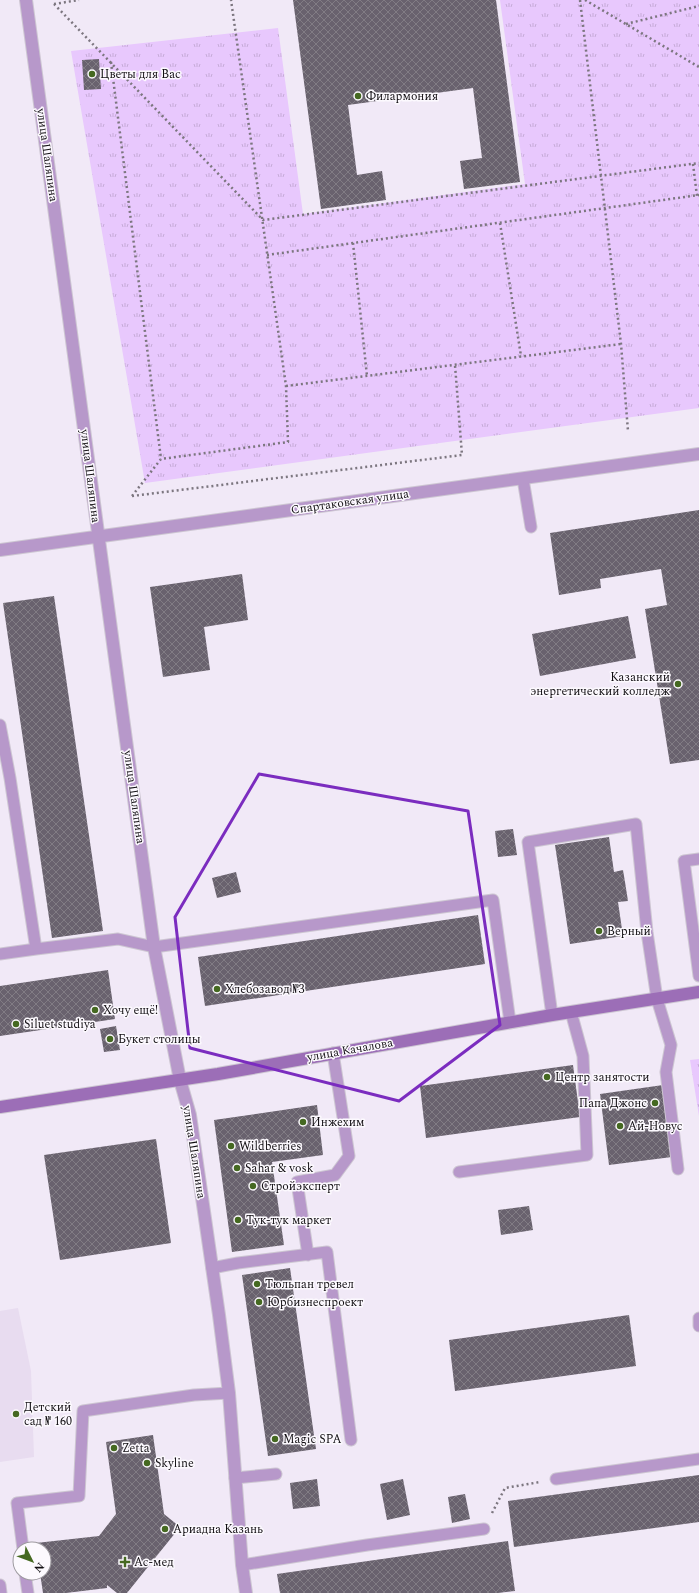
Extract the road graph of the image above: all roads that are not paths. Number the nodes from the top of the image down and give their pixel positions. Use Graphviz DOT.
graph roads {
  1 [pos="26,0"];
  2 [pos="699,454"];
  3 [pos="522,478"];
  4 [pos="530,526"];
  5 [pos="98,537"];
  6 [pos="0,550"];
  7 [pos="0,724"];
  8 [pos="699,859"];
  9 [pos="154,947"];
  10 [pos="36,949"];
  11 [pos="0,954"];
  12 [pos="699,976"];
  13 [pos="699,992"];
  14 [pos="657,999"];
  15 [pos="571,1012"];
  16 [pos="552,1015"];
  17 [pos="510,1022"];
  18 [pos="333,1053"];
  19 [pos="180,1080"];
  20 [pos="0,1107"];
  21 [pos="678,1169"];
  22 [pos="459,1172"];
  23 [pos="308,1255"];
  24 [pos="212,1268"];
  25 [pos="699,1318"];
  26 [pos="699,1326"];
  27 [pos="229,1393"];
  28 [pos="351,1440"];
  29 [pos="699,1459"];
  30 [pos="276,1474"];
  31 [pos="235,1478"];
  32 [pos="556,1479"];
  33 [pos="484,1529"];
  34 [pos="22,1541"];
  35 [pos="242,1565"];
  36 [pos="27,1581"];
  37 [pos="0,1585"];
  38 [pos="0,1593"];
  39 [pos="28,1593"];
  40 [pos="246,1593"];
  1 -- 5 [label="street, улица Шаляпина"];
  2 -- 3 [label="street, Спартаковская улица"];
  3 -- 4 [label="lane"];
  3 -- 5 [label="street, Спартаковская улица"];
  5 -- 6 [label="street, Спартаковская улица"];
  5 -- 9 [label="street, улица Шаляпина"];
  7 -- 10 [label="lane"];
  8 -- 12 [label="lane"];
  9 -- 10 [label="lane"];
  9 -- 17 [label="lane"];
  9 -- 19 [label="street, улица Шаляпина"];
  10 -- 11 [label="lane"];
  13 -- 14 [label="street, улица Качалова"];
  14 -- 15 [label="street, улица Качалова"];
  14 -- 16 [label="lane"];
  14 -- 21 [label="lane"];
  15 -- 16 [label="street, улица Качалова"];
  15 -- 22 [label="lane"];
  16 -- 17 [label="street, улица Качалова"];
  17 -- 18 [label="street, улица Качалова"];
  18 -- 19 [label="street, улица Качалова"];
  18 -- 23 [label="lane"];
  19 -- 20 [label="street, улица Качалова"];
  19 -- 24 [label="street, улица Шаляпина"];
  23 -- 24 [label="lane"];
  23 -- 28 [label="lane"];
  24 -- 27 [label="street, улица Шаляпина"];
  25 -- 26 [label="lane"];
  27 -- 31 [label="street, улица Шаляпина"];
  27 -- 34 [label="lane"];
  29 -- 32 [label="lane"];
  30 -- 31 [label="lane"];
  31 -- 35 [label="street, улица Шаляпина"];
  33 -- 35 [label="lane"];
  35 -- 40 [label="street, улица Шаляпина"];
  36 -- 39 [label="lane"];
  37 -- 38 [label="lane"];
}
